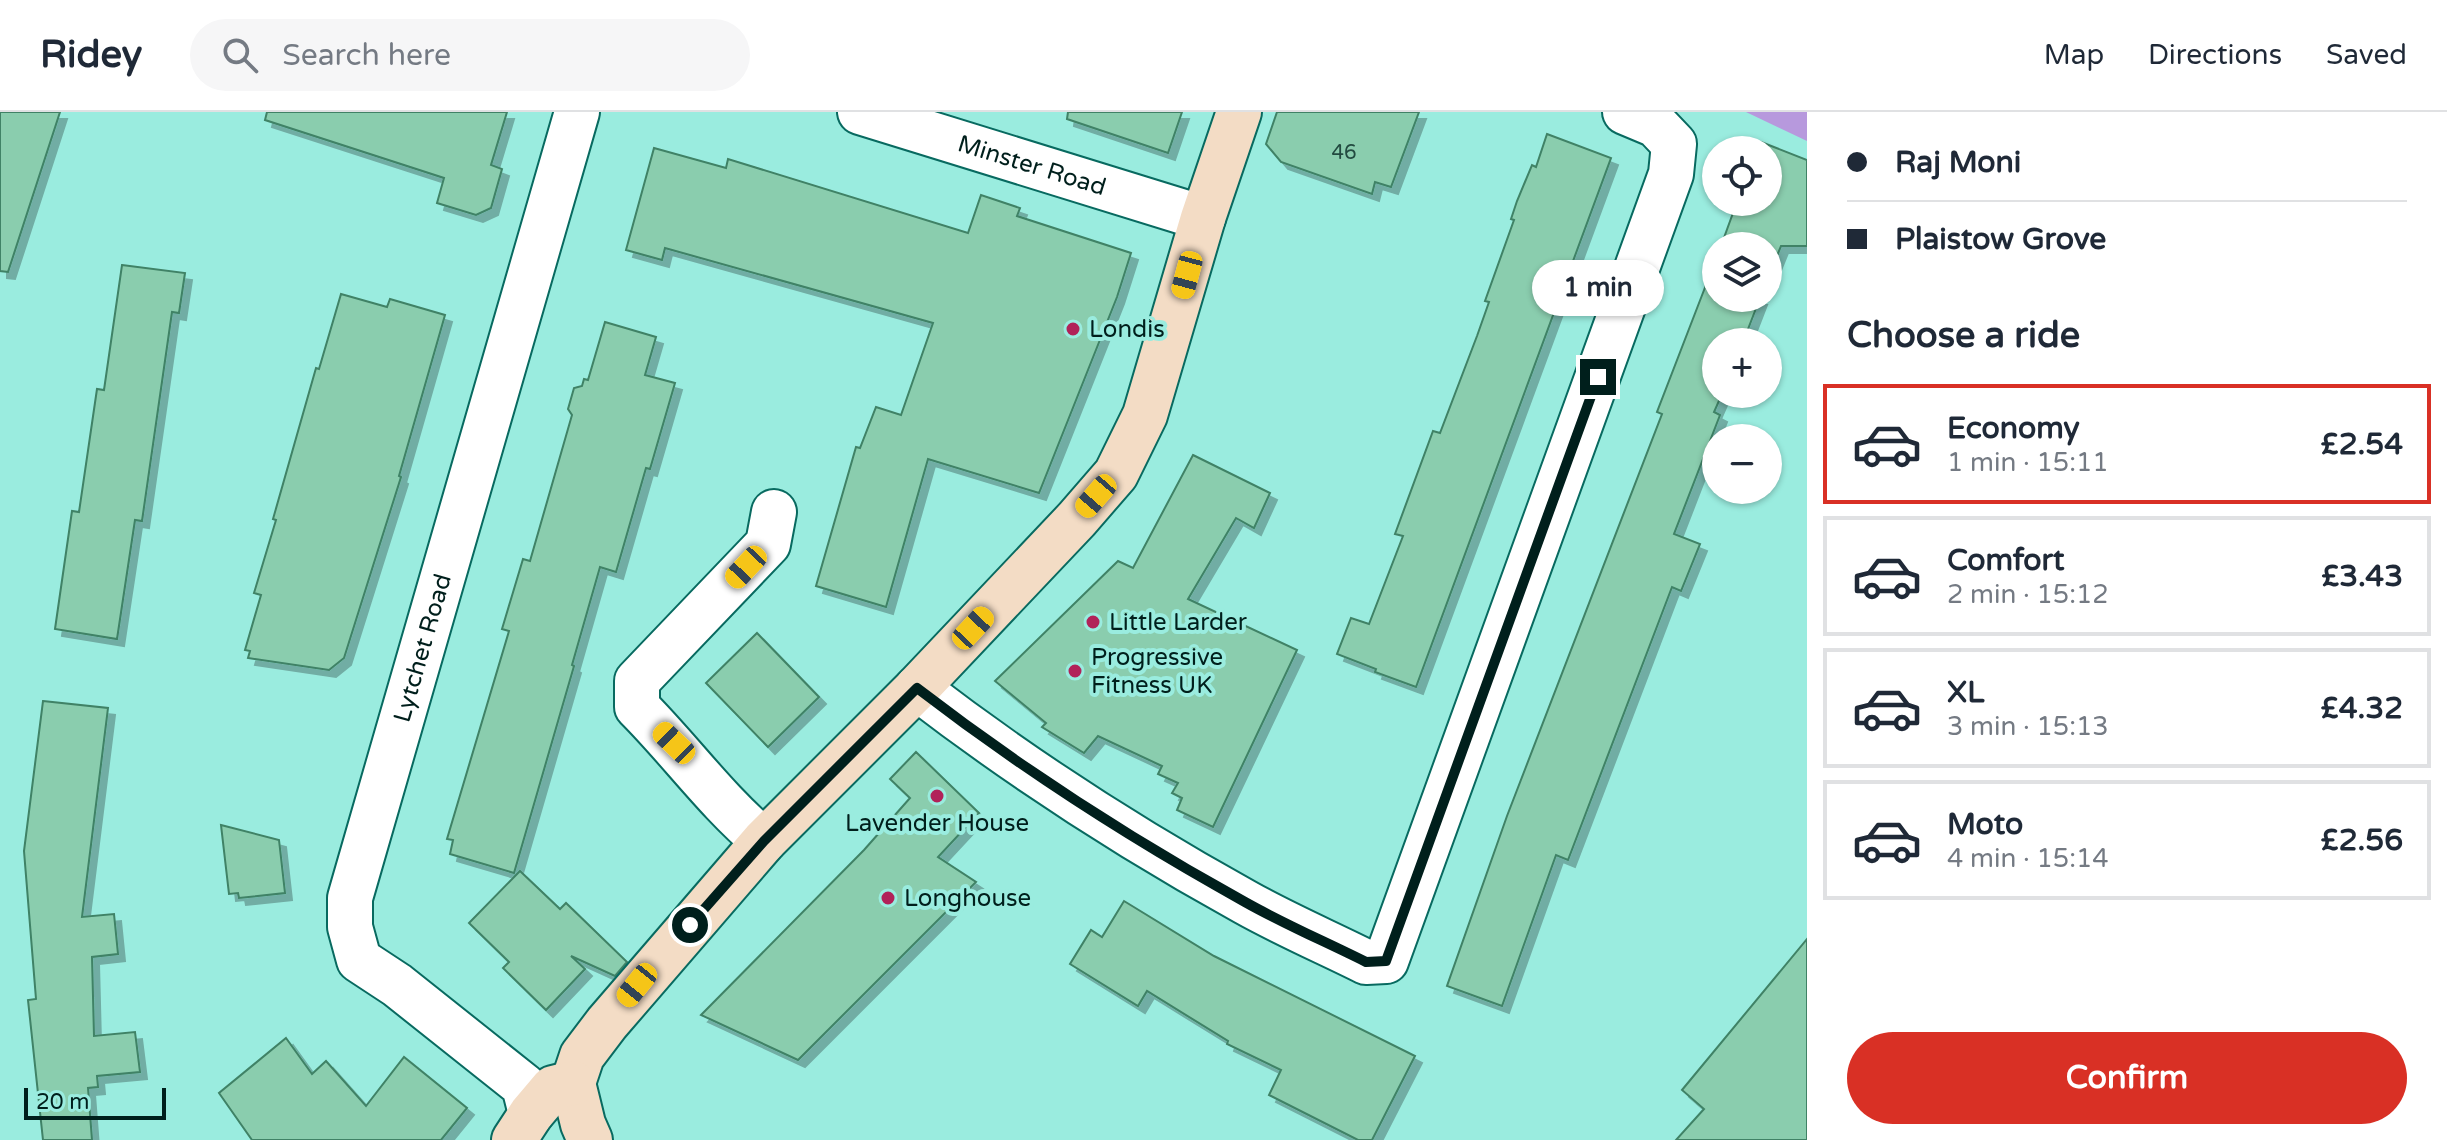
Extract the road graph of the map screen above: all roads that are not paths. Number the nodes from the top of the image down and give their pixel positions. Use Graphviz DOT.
graph roads {
  1 [pos="577,112"];
  2 [pos="860,112"];
  3 [pos="1239,112"];
  4 [pos="1625,112"];
  5 [pos="1203,218"];
  6 [pos="774,512"];
  7 [pos="917,688"];
  8 [pos="764,841"];
  9 [pos="573,1083"];
  10 [pos="523,1127"];
  11 [pos="590,1140"];
  1 -- 10 [label="street, Lytchet Road"];
  2 -- 5 [label="street, Minster Road"];
  3 -- 5 [label="street"];
  4 -- 7 [label="street"];
  5 -- 7 [label="street"];
  6 -- 8 [label="street"];
  7 -- 8 [label="street"];
  8 -- 9 [label="street"];
  9 -- 10 [label="street"];
  9 -- 11 [label="street"];
}
